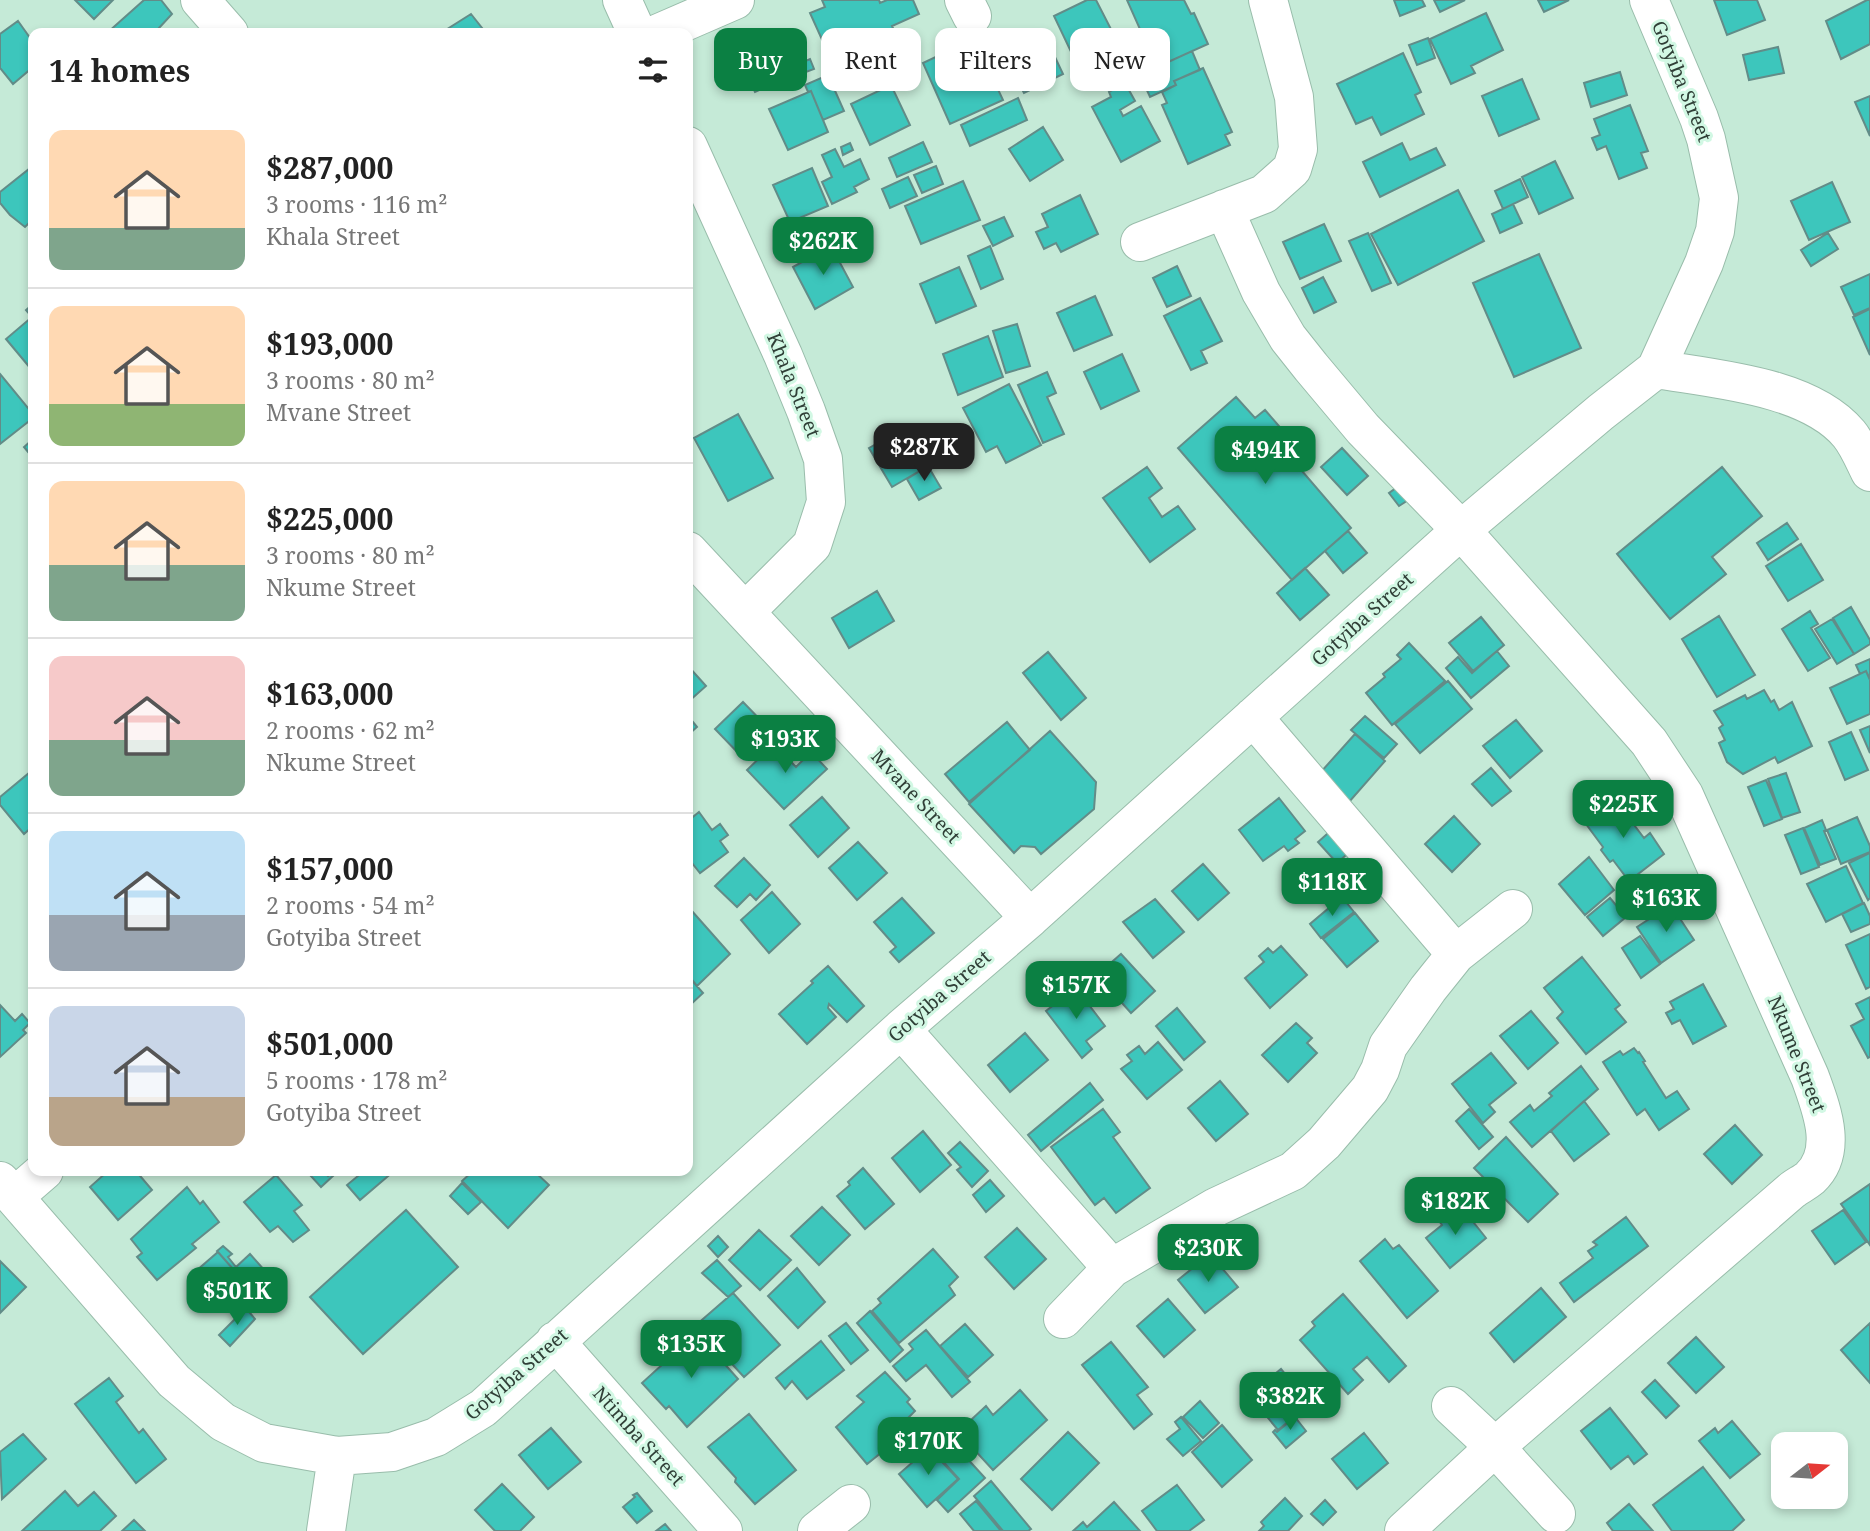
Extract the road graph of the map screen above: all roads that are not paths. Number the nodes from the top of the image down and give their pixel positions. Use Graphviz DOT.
graph roads {
  1 [pos="200,0"];
  2 [pos="622,0"];
  3 [pos="735,0"];
  4 [pos="1268,0"];
  5 [pos="1649,0"];
  6 [pos="225,28"];
  7 [pos="635,28"];
  8 [pos="671,28"];
  9 [pos="693,157"];
  10 [pos="1224,209"];
  11 [pos="1140,242"];
  12 [pos="1656,369"];
  13 [pos="1859,426"];
  14 [pos="1870,472"];
  15 [pos="1461,530"];
  16 [pos="694,571"];
  17 [pos="745,612"];
  18 [pos="1253,718"];
  19 [pos="1513,909"];
  20 [pos="1030,918"];
  21 [pos="1457,954"];
  22 [pos="901,1029"];
  23 [pos="34,1176"];
  24 [pos="7,1189"];
  25 [pos="1112,1268"];
  26 [pos="1063,1319"];
  27 [pos="555,1341"];
  28 [pos="1451,1406"];
  29 [pos="1495,1447"];
  30 [pos="337,1456"];
  31 [pos="851,1504"];
  32 [pos="1556,1514"];
  33 [pos="326,1531"];
  34 [pos="723,1531"];
  35 [pos="817,1531"];
  36 [pos="1405,1531"];
  1 -- 6 [label="street"];
  2 -- 7 [label="street"];
  3 -- 8 [label="street"];
  4 -- 10 [label="street"];
  5 -- 12 [label="street, Gotyiba Street"];
  9 -- 17 [label="street, Khala Street"];
  10 -- 11 [label="street"];
  10 -- 15 [label="street, Nkume Street"];
  12 -- 13 [label="street"];
  12 -- 15 [label="street, Gotyiba Street"];
  13 -- 14 [label="street"];
  15 -- 18 [label="street, Gotyiba Street"];
  15 -- 29 [label="street, Nkume Street"];
  16 -- 17 [label="street, Mvane Street"];
  17 -- 20 [label="street, Mvane Street"];
  18 -- 20 [label="street, Gotyiba Street"];
  18 -- 21 [label="street"];
  19 -- 21 [label="street"];
  20 -- 22 [label="street, Gotyiba Street"];
  21 -- 25 [label="street"];
  22 -- 25 [label="street"];
  22 -- 27 [label="street, Gotyiba Street"];
  23 -- 24 [label="street"];
  24 -- 30 [label="street, Gotyiba Street"];
  25 -- 26 [label="street"];
  27 -- 30 [label="street, Gotyiba Street"];
  27 -- 34 [label="street, Ntimba Street"];
  28 -- 29 [label="street"];
  29 -- 32 [label="street"];
  29 -- 36 [label="street, Nkume Street"];
  30 -- 33 [label="street"];
  31 -- 35 [label="street"];
}
